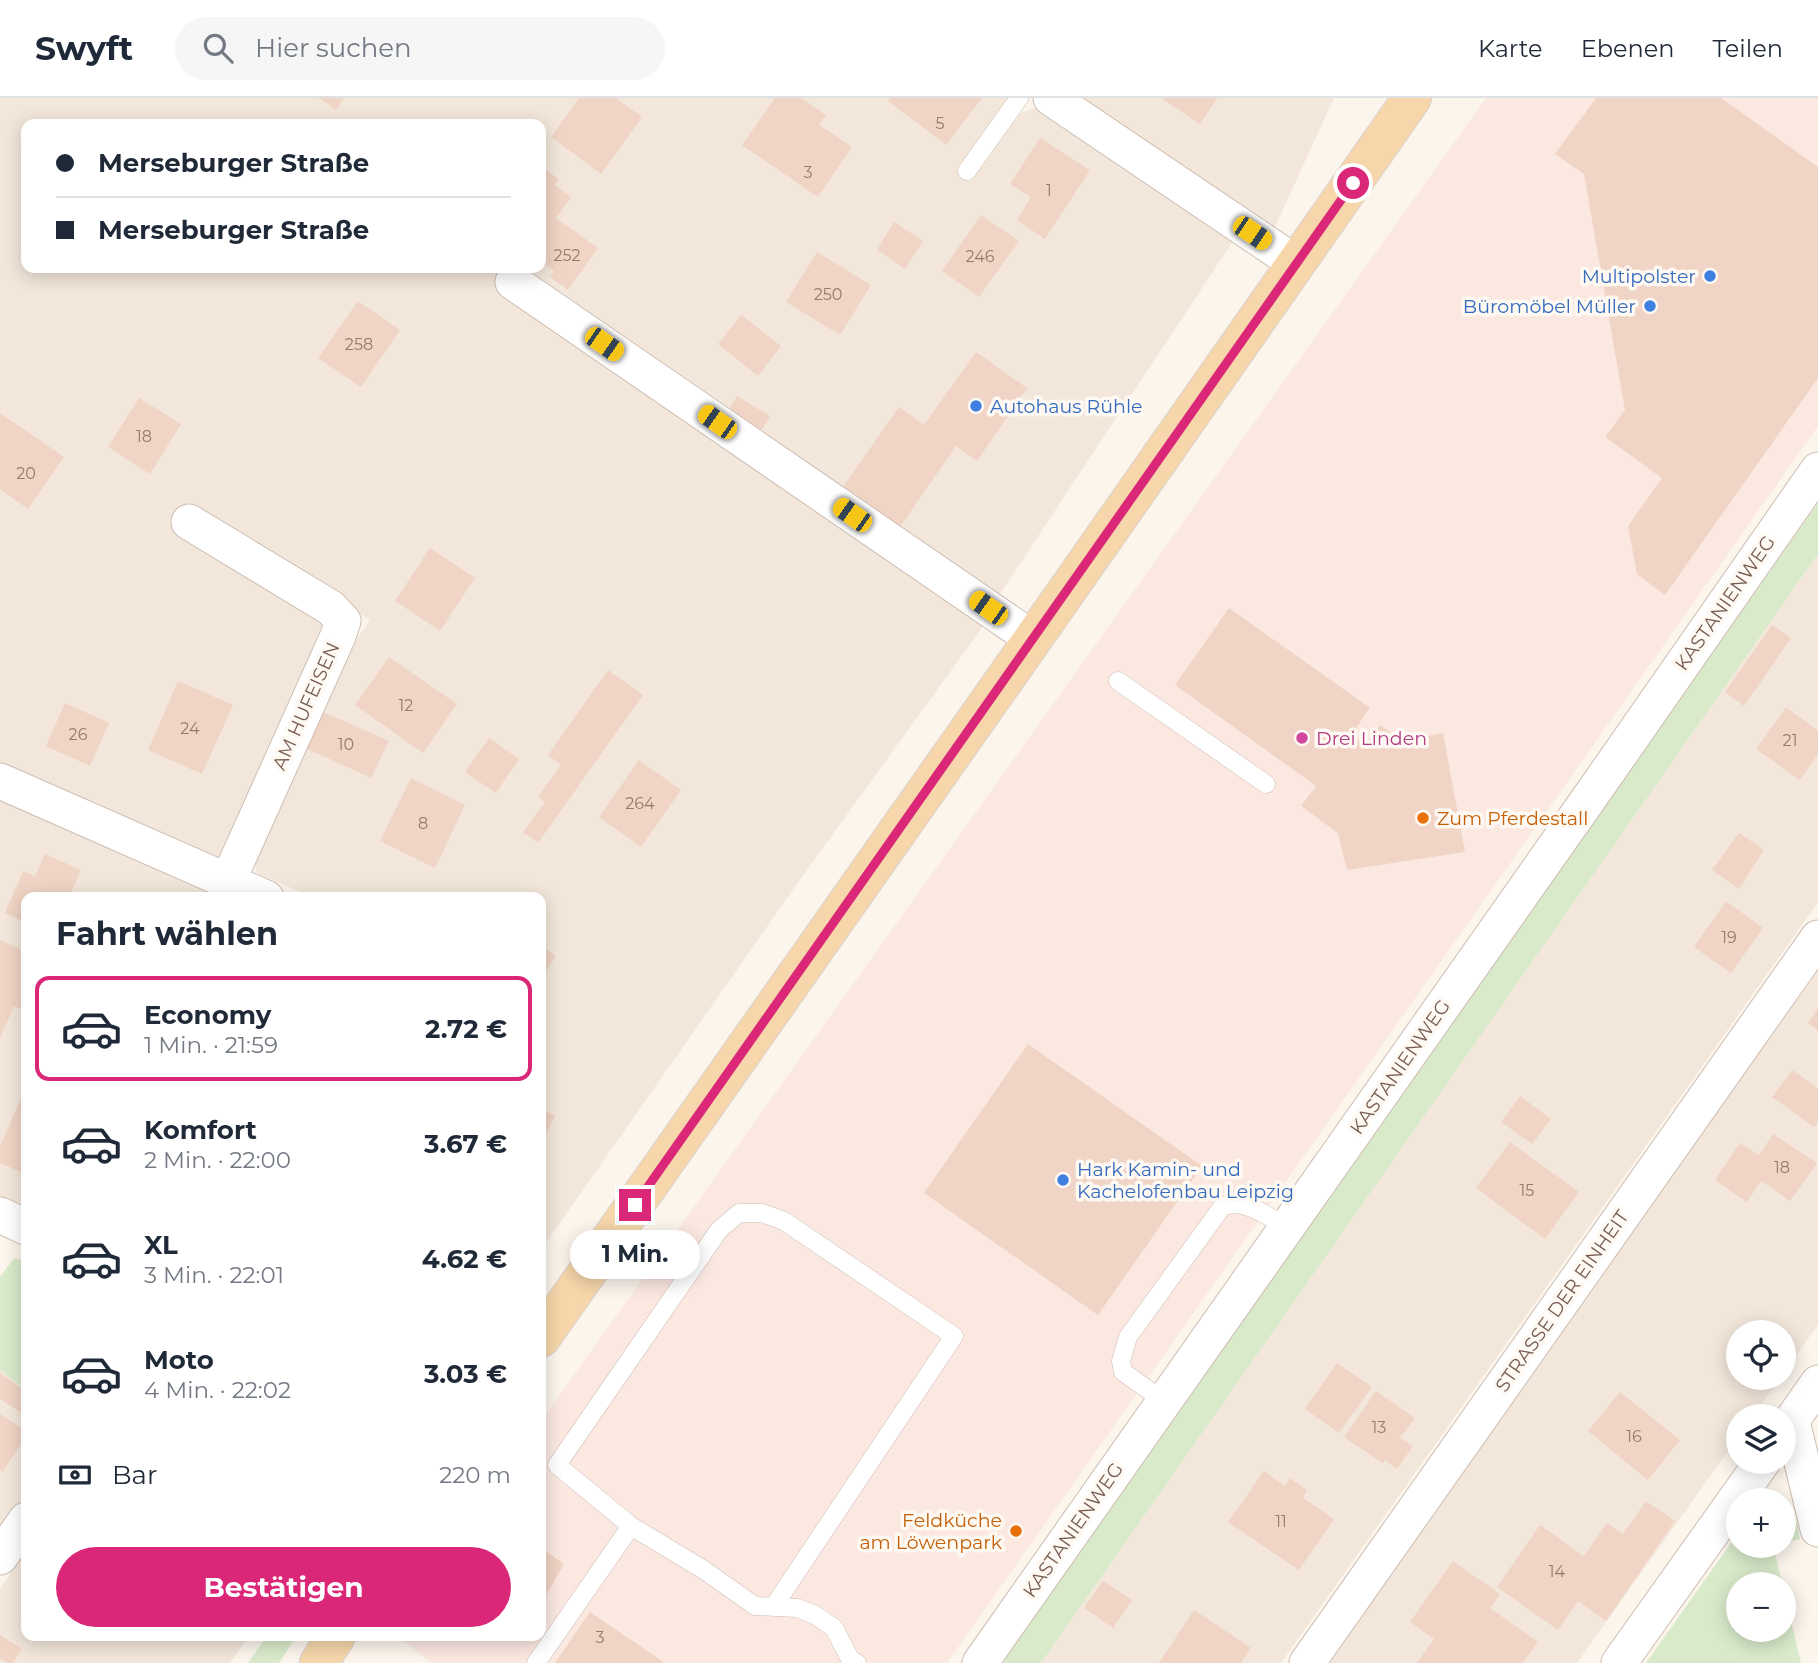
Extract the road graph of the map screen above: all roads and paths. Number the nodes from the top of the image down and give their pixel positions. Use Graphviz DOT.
graph roads {
  1 [pos="1018,98"];
  2 [pos="1051,98"];
  3 [pos="1412,98"];
  4 [pos="967,171"];
  5 [pos="1297,264"];
  6 [pos="513,282"];
  7 [pos="1818,470"];
  8 [pos="189,522"];
  9 [pos="1033,639"];
  10 [pos="1118,681"];
  11 [pos="0,780"];
  12 [pos="1266,784"];
  13 [pos="228,881"];
  14 [pos="253,892"];
  15 [pos="1818,938"];
  16 [pos="0,1215"];
  17 [pos="21,1225"];
  18 [pos="1287,1227"];
  19 [pos="546,1331"];
  20 [pos="1818,1383"];
  21 [pos="1164,1401"];
  22 [pos="1796,1415"];
  23 [pos="1796,1454"];
  24 [pos="1754,1474"];
  25 [pos="631,1526"];
  26 [pos="21,1527"];
  27 [pos="1818,1529"];
  28 [pos="0,1557"];
  29 [pos="774,1606"];
  30 [pos="333,1641"];
  31 [pos="319,1663"];
  32 [pos="536,1663"];
  33 [pos="857,1663"];
  34 [pos="980,1663"];
  35 [pos="1307,1663"];
  36 [pos="1619,1663"];
  1 -- 4 [label="lane"];
  2 -- 5 [label="street"];
  3 -- 5 [label="main road"];
  5 -- 9 [label="main road"];
  6 -- 9 [label="street"];
  7 -- 18 [label="street, KASTANIENWEG"];
  8 -- 13 [label="street, AM HUFEISEN"];
  9 -- 19 [label="main road"];
  10 -- 12 [label="lane"];
  11 -- 13 [label="street"];
  13 -- 14 [label="street"];
  15 -- 35 [label="street, STRASSE DER EINHEIT"];
  16 -- 17 [label="street"];
  18 -- 21 [label="street, KASTANIENWEG"];
  18 -- 21 [label="lane"];
  20 -- 22 [label="street"];
  21 -- 34 [label="street, KASTANIENWEG"];
  23 -- 27 [label="street"];
  24 -- 36 [label="street"];
  25 -- 29 [label="lane"];
  25 -- 29 [label="lane"];
  25 -- 32 [label="lane"];
  26 -- 28 [label="street"];
  29 -- 33 [label="lane"];
  30 -- 31 [label="main road"];
}
